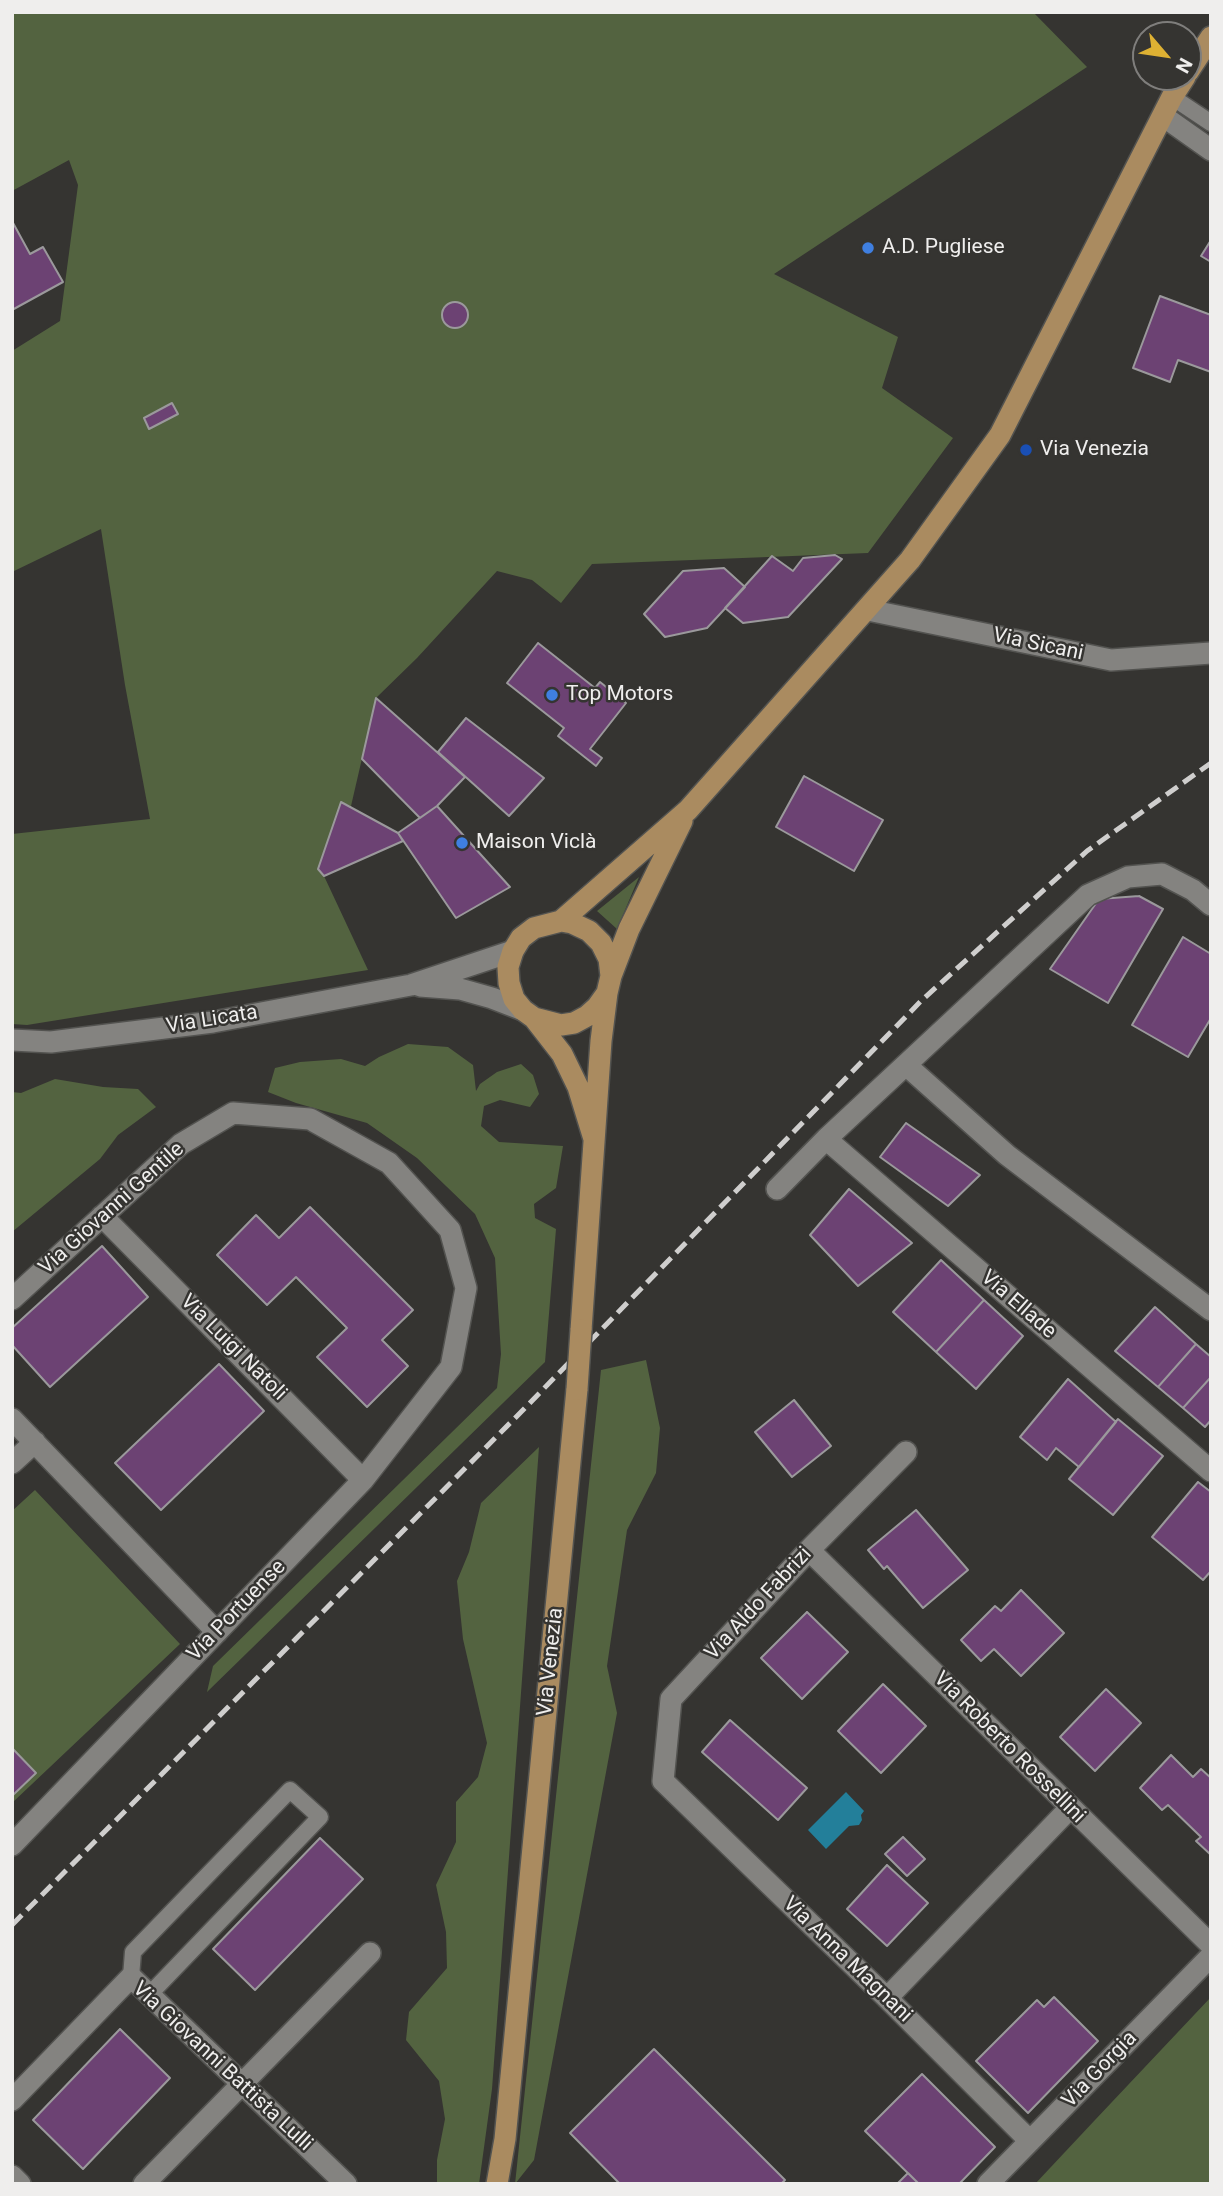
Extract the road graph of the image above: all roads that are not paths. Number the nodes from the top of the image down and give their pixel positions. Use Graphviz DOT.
graph roads {
  1 [pos="1177,91"];
  2 [pos="1167,107"];
  3 [pos="1211,123"];
  4 [pos="1211,150"];
  5 [pos="868,610"];
  6 [pos="1211,653"];
  7 [pos="688,810"];
  8 [pos="1211,905"];
  9 [pos="561,921"];
  10 [pos="513,951"];
  11 [pos="609,984"];
  12 [pos="411,985"];
  13 [pos="528,1014"];
  14 [pos="12,1040"];
  15 [pos="906,1065"];
  16 [pos="594,1139"];
  17 [pos="826,1139"];
  18 [pos="776,1189"];
  19 [pos="102,1216"];
  20 [pos="12,1299"];
  21 [pos="1211,1310"];
  22 [pos="451,1367"];
  23 [pos="12,1419"];
  24 [pos="35,1442"];
  25 [pos="906,1452"];
  26 [pos="12,1463"];
  27 [pos="1211,1471"];
  28 [pos="363,1479"];
  29 [pos="809,1550"];
  30 [pos="217,1632"];
  31 [pos="663,1781"];
  32 [pos="1070,1808"];
  33 [pos="12,1845"];
  34 [pos="1211,1945"];
  35 [pos="370,1953"];
  36 [pos="1211,1956"];
  37 [pos="131,1978"];
  38 [pos="149,1995"];
  39 [pos="887,1998"];
  40 [pos="242,2084"];
  41 [pos="12,2100"];
  42 [pos="1030,2141"];
  43 [pos="12,2176"];
  44 [pos="20,2184"];
  45 [pos="144,2184"];
  46 [pos="346,2184"];
  47 [pos="497,2184"];
  48 [pos="988,2184"];
  1 -- 2 [label="main road"];
  2 -- 3 [label="lane"];
  2 -- 4 [label="street"];
  2 -- 5 [label="main road"];
  5 -- 6 [label="street, Via Sicani"];
  5 -- 7 [label="main road"];
  7 -- 9 [label="main road"];
  7 -- 11 [label="main road"];
  8 -- 15 [label="street"];
  9 -- 10 [label="main road"];
  9 -- 11 [label="main road"];
  10 -- 12 [label="street"];
  10 -- 13 [label="main road"];
  11 -- 13 [label="main road"];
  11 -- 16 [label="main road, Via Venezia"];
  12 -- 13 [label="street"];
  12 -- 14 [label="street, Via Licata"];
  13 -- 16 [label="main road"];
  15 -- 17 [label="street"];
  15 -- 21 [label="street"];
  16 -- 47 [label="main road, Via Venezia, bridge"];
  17 -- 18 [label="street"];
  17 -- 27 [label="street, Via Ellade"];
  19 -- 20 [label="street, Via Giovanni Gentile"];
  19 -- 22 [label="street, Via Giovanni Gentile"];
  19 -- 28 [label="street, Via Luigi Natoli"];
  22 -- 28 [label="street, Via Portuense"];
  23 -- 24 [label="street"];
  24 -- 26 [label="street"];
  24 -- 30 [label="street"];
  25 -- 29 [label="street, Via Aldo Fabrizi"];
  28 -- 30 [label="street, Via Portuense"];
  29 -- 31 [label="street, Via Aldo Fabrizi"];
  29 -- 32 [label="street, Via Roberto Rossellini"];
  30 -- 33 [label="street, Via Portuense"];
  31 -- 39 [label="street, Via Anna Magnani"];
  32 -- 34 [label="street, Via Roberto Rossellini"];
  32 -- 39 [label="street"];
  35 -- 40 [label="street"];
  36 -- 42 [label="street, Via Gorgia"];
  37 -- 38 [label="street, Via Giovanni Battista Lulli"];
  37 -- 38 [label="lane"];
  37 -- 41 [label="street, Via Giovanni Battista Lulli"];
  38 -- 40 [label="street, Via Giovanni Battista Lulli"];
  39 -- 42 [label="street, Via Anna Magnani"];
  40 -- 45 [label="street"];
  40 -- 46 [label="street, Via Giovanni Battista Lulli"];
  42 -- 48 [label="street, Via Gorgia"];
  43 -- 44 [label="street"];
}
